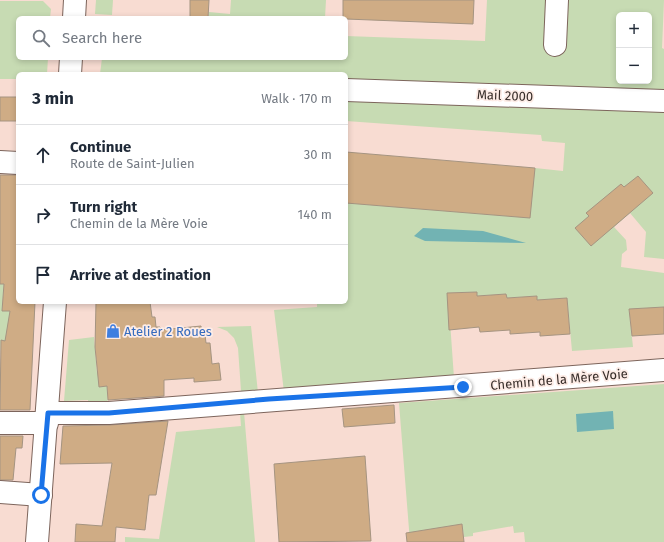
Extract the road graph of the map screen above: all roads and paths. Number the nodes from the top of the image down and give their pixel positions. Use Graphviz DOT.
graph roads {
  1 [pos="75,0"];
  2 [pos="556,0"];
  3 [pos="74,16"];
  4 [pos="555,45"];
  5 [pos="71,60"];
  6 [pos="70,72"];
  7 [pos="348,90"];
  8 [pos="664,101"];
  9 [pos="0,162"];
  10 [pos="16,163"];
  11 [pos="55,304"];
  12 [pos="664,370"];
  13 [pos="47,418"];
  14 [pos="0,423"];
  15 [pos="0,492"];
  16 [pos="41,495"];
  17 [pos="37,542"];
  1 -- 3 [label="street"];
  2 -- 4 [label="street"];
  5 -- 6 [label="street"];
  7 -- 8 [label="street, Mail 2000"];
  9 -- 10 [label="street"];
  11 -- 13 [label="street"];
  12 -- 13 [label="street, Chemin de la Mère Voie"];
  13 -- 14 [label="street, Chemin de la Mère Voie"];
  13 -- 16 [label="street"];
  15 -- 16 [label="street"];
  16 -- 17 [label="street"];
}
